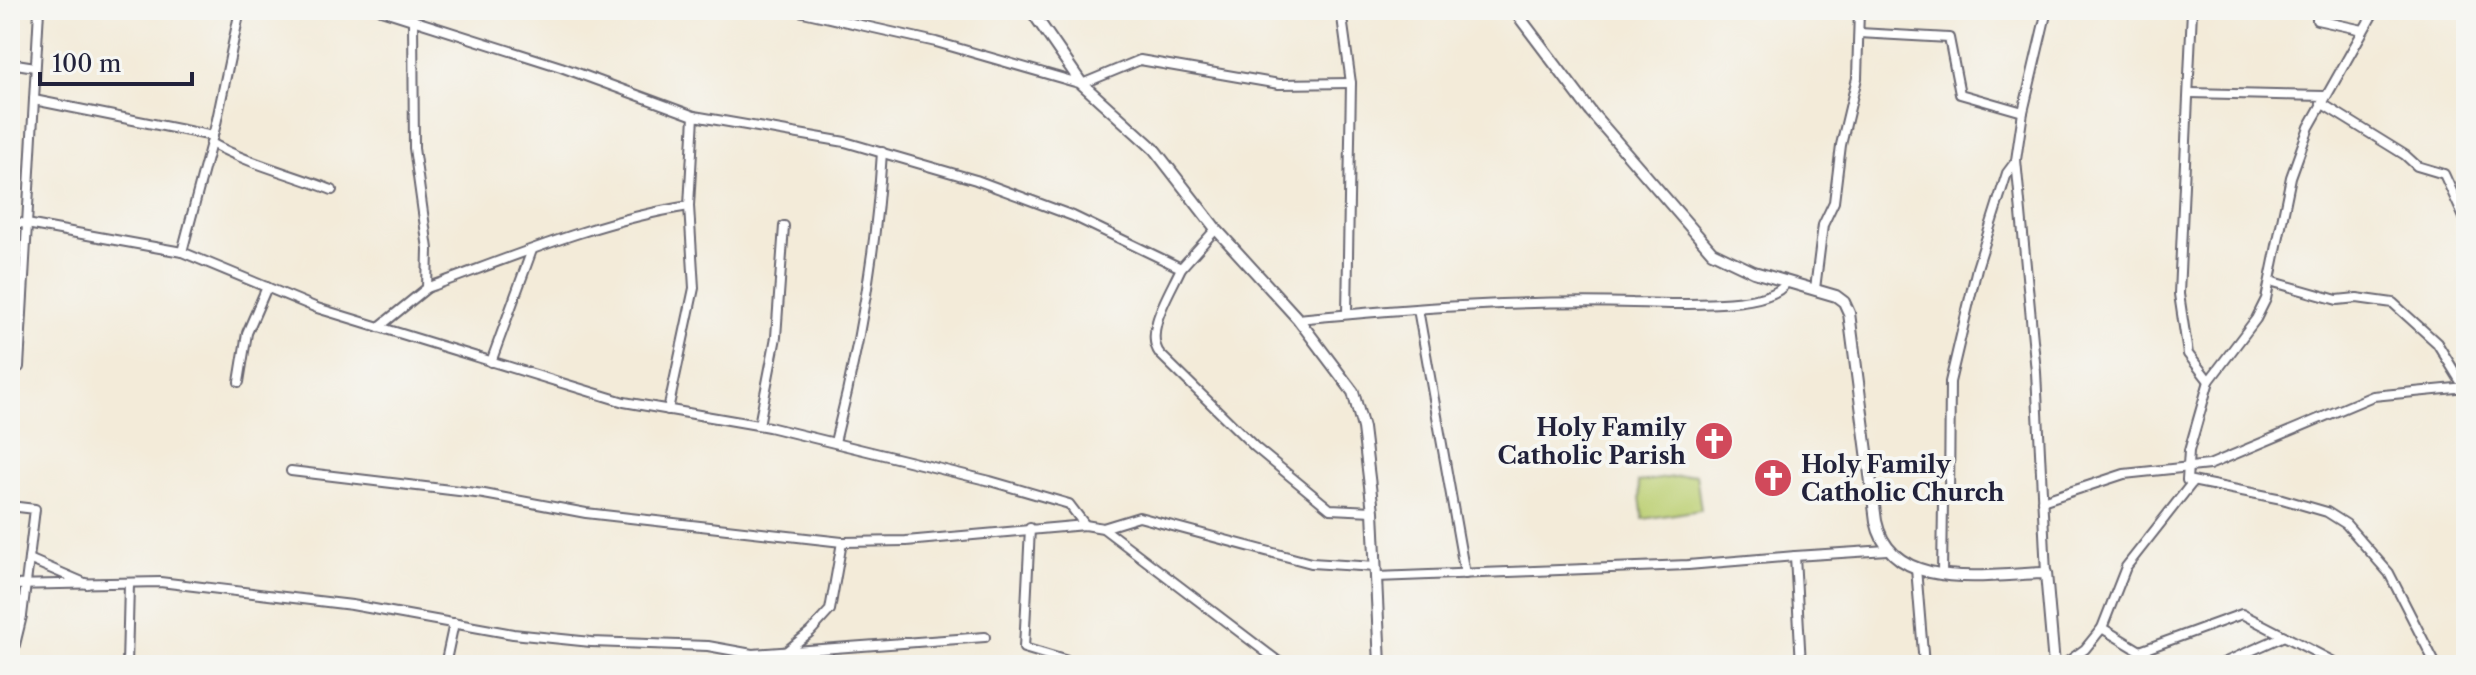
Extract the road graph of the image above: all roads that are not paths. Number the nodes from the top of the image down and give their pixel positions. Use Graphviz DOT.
graph roads {
  1 [pos="39,10"];
  2 [pos="240,10"];
  3 [pos="381,10"];
  4 [pos="794,10"];
  5 [pos="1031,10"];
  6 [pos="1341,10"];
  7 [pos="1514,10"];
  8 [pos="1859,10"];
  9 [pos="2047,10"];
  10 [pos="2192,10"];
  11 [pos="2317,10"];
  12 [pos="2375,10"];
  13 [pos="413,19"];
  14 [pos="2363,30"];
  15 [pos="1859,33"];
  16 [pos="10,63"];
  17 [pos="35,67"];
  18 [pos="1351,83"];
  19 [pos="1082,84"];
  20 [pos="2190,93"];
  21 [pos="2323,99"];
  22 [pos="34,100"];
  23 [pos="2023,112"];
  24 [pos="694,116"];
  25 [pos="212,140"];
  26 [pos="882,152"];
  27 [pos="2016,160"];
  28 [pos="332,190"];
  29 [pos="689,206"];
  30 [pos="10,221"];
  31 [pos="2466,222"];
  32 [pos="29,223"];
  33 [pos="784,226"];
  34 [pos="1216,229"];
  35 [pos="532,250"];
  36 [pos="182,252"];
  37 [pos="1181,268"];
  38 [pos="2270,281"];
  39 [pos="1786,283"];
  40 [pos="267,287"];
  41 [pos="427,288"];
  42 [pos="1815,289"];
  43 [pos="1418,309"];
  44 [pos="1347,314"];
  45 [pos="1298,319"];
  46 [pos="379,327"];
  47 [pos="491,362"];
  48 [pos="10,366"];
  49 [pos="2209,381"];
  50 [pos="239,382"];
  51 [pos="2465,387"];
  52 [pos="668,410"];
  53 [pos="759,425"];
  54 [pos="835,442"];
  55 [pos="2186,467"];
  56 [pos="291,471"];
  57 [pos="2192,483"];
  58 [pos="2042,501"];
  59 [pos="10,506"];
  60 [pos="1373,511"];
  61 [pos="1085,525"];
  62 [pos="1030,528"];
  63 [pos="1103,528"];
  64 [pos="842,542"];
  65 [pos="1887,550"];
  66 [pos="1795,556"];
  67 [pos="29,559"];
  68 [pos="1916,568"];
  69 [pos="1376,572"];
  70 [pos="2046,573"];
  71 [pos="1465,574"];
  72 [pos="1942,574"];
  73 [pos="129,584"];
  74 [pos="10,585"];
  75 [pos="89,585"];
  76 [pos="25,586"];
  77 [pos="454,623"];
  78 [pos="2102,628"];
  79 [pos="2284,636"];
  80 [pos="985,637"];
  81 [pos="783,654"];
  82 [pos="10,665"];
  83 [pos="127,665"];
  84 [pos="445,665"];
  85 [pos="782,665"];
  86 [pos="1081,665"];
  87 [pos="1283,665"];
  88 [pos="1380,665"];
  89 [pos="1801,665"];
  90 [pos="1924,665"];
  91 [pos="2054,665"];
  92 [pos="2063,665"];
  93 [pos="2219,665"];
  94 [pos="2340,665"];
  95 [pos="2436,665"];
  1 -- 17 [label="street"];
  2 -- 25 [label="street"];
  3 -- 13 [label="street"];
  4 -- 19 [label="street"];
  5 -- 19 [label="street"];
  6 -- 18 [label="street"];
  7 -- 39 [label="street"];
  8 -- 15 [label="street"];
  9 -- 23 [label="street"];
  10 -- 20 [label="street"];
  11 -- 14 [label="street"];
  12 -- 14 [label="street"];
  13 -- 24 [label="street"];
  13 -- 41 [label="street"];
  14 -- 21 [label="street"];
  15 -- 23 [label="street"];
  15 -- 42 [label="street"];
  16 -- 17 [label="street"];
  17 -- 22 [label="street"];
  18 -- 19 [label="street"];
  18 -- 44 [label="street"];
  19 -- 34 [label="street"];
  20 -- 21 [label="street"];
  20 -- 49 [label="street"];
  21 -- 31 [label="street"];
  21 -- 38 [label="street"];
  22 -- 25 [label="street"];
  22 -- 32 [label="street"];
  23 -- 27 [label="street"];
  24 -- 26 [label="street"];
  24 -- 29 [label="street"];
  25 -- 28 [label="street"];
  25 -- 36 [label="street"];
  26 -- 37 [label="street"];
  26 -- 54 [label="street"];
  27 -- 58 [label="street"];
  27 -- 72 [label="street"];
  29 -- 35 [label="street"];
  29 -- 52 [label="street"];
  30 -- 32 [label="street"];
  32 -- 36 [label="street"];
  32 -- 48 [label="street"];
  33 -- 53 [label="street"];
  34 -- 37 [label="street"];
  34 -- 45 [label="street"];
  35 -- 41 [label="street"];
  35 -- 47 [label="street"];
  36 -- 40 [label="street"];
  37 -- 60 [label="street"];
  38 -- 49 [label="street"];
  38 -- 51 [label="street"];
  39 -- 42 [label="street"];
  39 -- 43 [label="street"];
  40 -- 46 [label="street"];
  40 -- 50 [label="street"];
  41 -- 46 [label="street"];
  42 -- 65 [label="street"];
  43 -- 44 [label="street"];
  43 -- 71 [label="street"];
  44 -- 45 [label="street"];
  45 -- 60 [label="street"];
  46 -- 47 [label="street"];
  47 -- 52 [label="street"];
  49 -- 55 [label="street"];
  51 -- 55 [label="street"];
  52 -- 53 [label="street"];
  53 -- 54 [label="street"];
  54 -- 61 [label="street"];
  55 -- 57 [label="street"];
  55 -- 58 [label="street"];
  56 -- 64 [label="street"];
  57 -- 78 [label="street"];
  57 -- 95 [label="street"];
  58 -- 70 [label="street"];
  59 -- 67 [label="street"];
  60 -- 69 [label="street"];
  61 -- 62 [label="street"];
  61 -- 63 [label="street"];
  62 -- 64 [label="street"];
  62 -- 86 [label="street"];
  63 -- 69 [label="street"];
  63 -- 87 [label="street"];
  64 -- 81 [label="street"];
  65 -- 66 [label="street"];
  65 -- 68 [label="street"];
  66 -- 71 [label="street"];
  66 -- 89 [label="street"];
  67 -- 75 [label="street"];
  67 -- 76 [label="street"];
  68 -- 72 [label="street"];
  68 -- 90 [label="street"];
  69 -- 71 [label="street"];
  69 -- 88 [label="street"];
  70 -- 72 [label="street"];
  70 -- 91 [label="street"];
  73 -- 75 [label="street"];
  73 -- 77 [label="street"];
  73 -- 83 [label="street"];
  74 -- 76 [label="street"];
  75 -- 76 [label="street"];
  76 -- 82 [label="street"];
  77 -- 81 [label="street"];
  77 -- 84 [label="street"];
  78 -- 79 [label="street"];
  78 -- 92 [label="street"];
  79 -- 93 [label="street"];
  79 -- 94 [label="street"];
  80 -- 81 [label="street"];
  81 -- 85 [label="street"];
}
